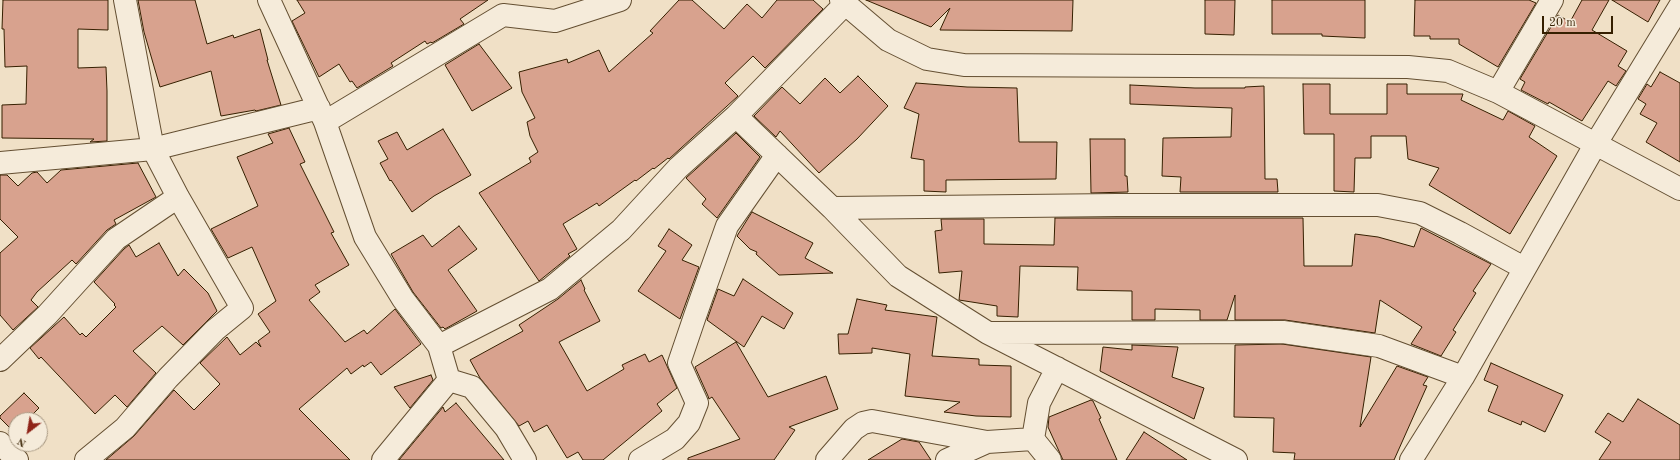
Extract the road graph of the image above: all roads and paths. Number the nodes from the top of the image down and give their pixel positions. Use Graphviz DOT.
graph roads {
  1 [pos="125,0"];
  2 [pos="269,0"];
  3 [pos="620,0"];
  4 [pos="1552,0"];
  5 [pos="843,2"];
  6 [pos="1680,6"];
  7 [pos="501,7"];
  8 [pos="1498,92"];
  9 [pos="322,115"];
  10 [pos="736,116"];
  11 [pos="1596,145"];
  12 [pos="153,149"];
  13 [pos="778,155"];
  14 [pos="0,163"];
  15 [pos="1680,189"];
  16 [pos="178,197"];
  17 [pos="832,208"];
  18 [pos="1524,268"];
  19 [pos="988,333"];
  20 [pos="439,346"];
  21 [pos="0,360"];
  22 [pos="1056,368"];
  23 [pos="1463,377"];
  24 [pos="449,380"];
  25 [pos="1033,439"];
  26 [pos="987,442"];
  27 [pos="0,443"];
  28 [pos="17,460"];
  29 [pos="86,460"];
  30 [pos="383,460"];
  31 [pos="525,460"];
  32 [pos="640,460"];
  33 [pos="827,460"];
  34 [pos="947,460"];
  35 [pos="1050,460"];
  36 [pos="1236,460"];
  37 [pos="1411,460"];
  1 -- 12 [label="street"];
  2 -- 9 [label="street"];
  3 -- 7 [label="street"];
  4 -- 8 [label="street"];
  5 -- 8 [label="street"];
  5 -- 10 [label="street"];
  6 -- 11 [label="street"];
  7 -- 9 [label="street"];
  8 -- 11 [label="street"];
  9 -- 12 [label="street"];
  9 -- 20 [label="street"];
  10 -- 13 [label="street"];
  10 -- 20 [label="street"];
  11 -- 15 [label="street"];
  11 -- 18 [label="street"];
  12 -- 14 [label="street"];
  12 -- 16 [label="street"];
  13 -- 17 [label="street"];
  13 -- 32 [label="street"];
  16 -- 21 [label="street"];
  16 -- 29 [label="street"];
  17 -- 18 [label="street"];
  17 -- 19 [label="street"];
  18 -- 23 [label="street"];
  19 -- 22 [label="street"];
  19 -- 23 [label="street"];
  20 -- 24 [label="street"];
  22 -- 25 [label="street"];
  22 -- 36 [label="street"];
  23 -- 37 [label="street"];
  24 -- 30 [label="street"];
  24 -- 31 [label="street"];
  25 -- 26 [label="street"];
  25 -- 35 [label="street"];
  26 -- 33 [label="street"];
  26 -- 34 [label="street"];
  27 -- 28 [label="street"];
}
